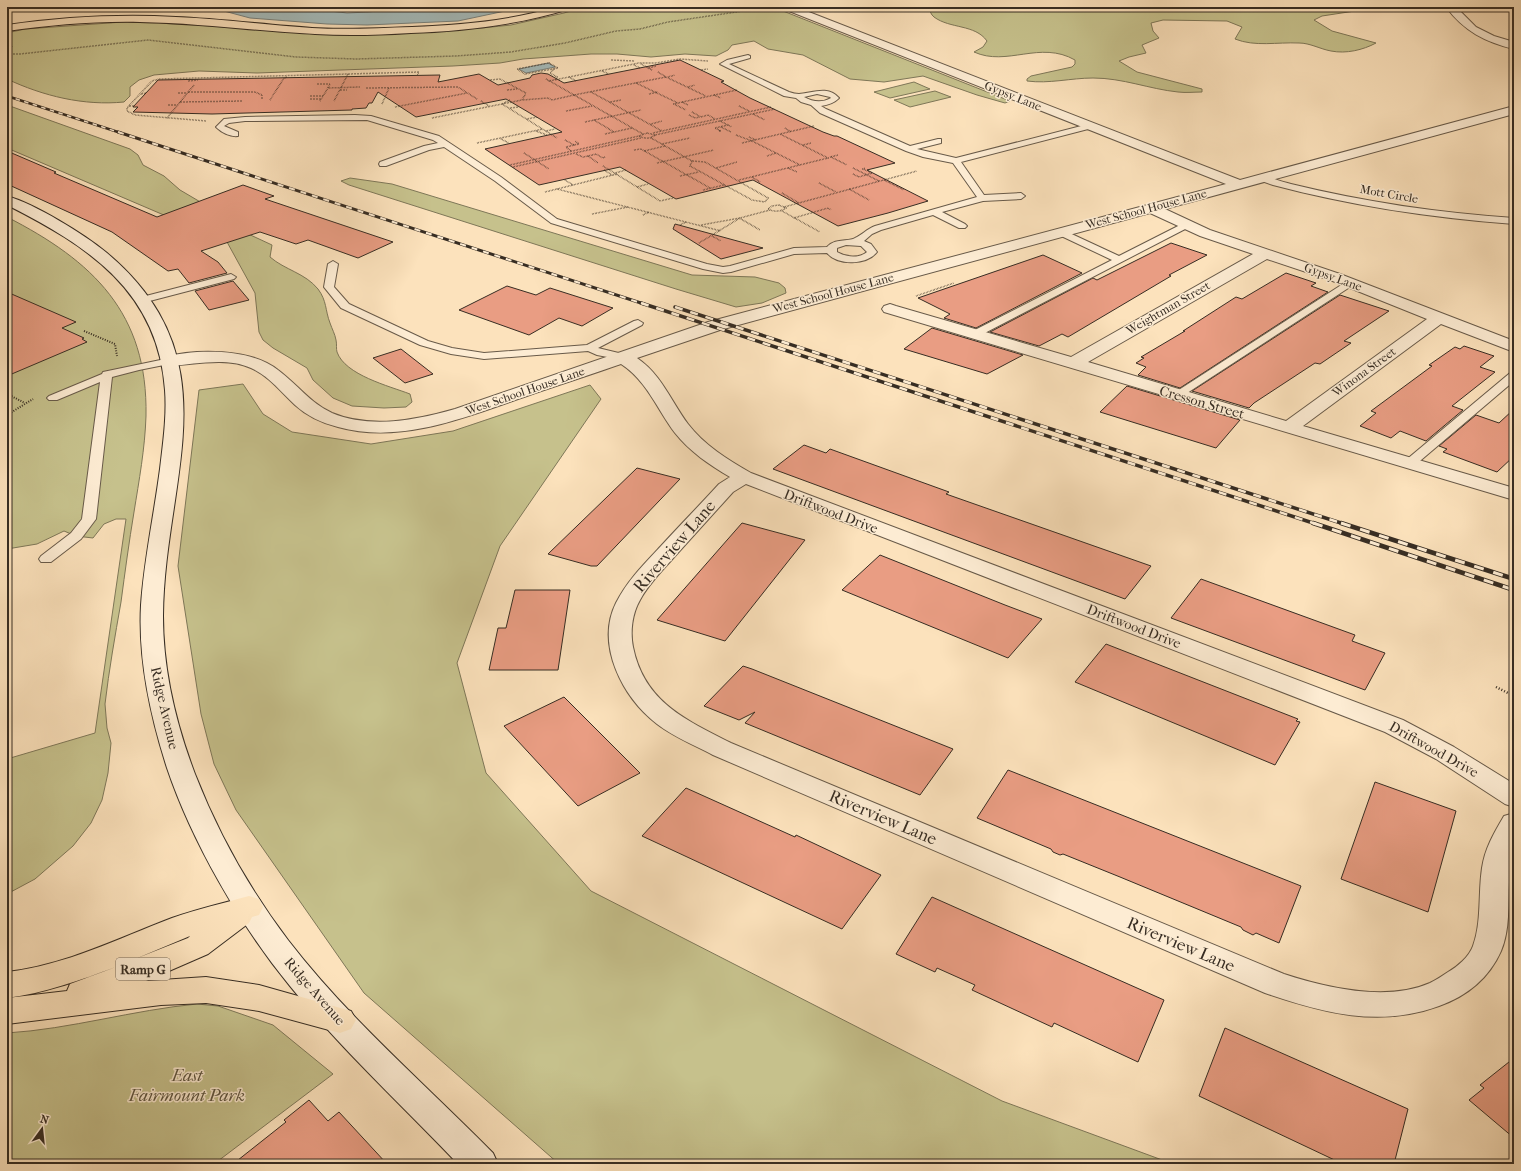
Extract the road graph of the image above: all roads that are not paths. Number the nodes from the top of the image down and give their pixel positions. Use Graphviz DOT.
graph roads {
  1 [pos="548,7"];
  2 [pos="566,7"];
  3 [pos="787,7"];
  4 [pos="1451,7"];
  5 [pos="145,14"];
  6 [pos="7,18"];
  7 [pos="7,24"];
  8 [pos="7,28"];
  9 [pos="1514,46"];
  10 [pos="748,57"];
  11 [pos="800,97"];
  12 [pos="812,103"];
  13 [pos="1514,110"];
  14 [pos="1089,126"];
  15 [pos="236,134"];
  16 [pos="938,142"];
  17 [pos="446,144"];
  18 [pos="909,149"];
  19 [pos="956,161"];
  20 [pos="383,164"];
  21 [pos="1262,178"];
  22 [pos="1239,184"];
  23 [pos="1021,196"];
  24 [pos="982,198"];
  25 [pos="7,200"];
  26 [pos="1152,208"];
  27 [pos="934,212"];
  28 [pos="1513,221"];
  29 [pos="1186,225"];
  30 [pos="962,226"];
  31 [pos="1060,232"];
  32 [pos="856,242"];
  33 [pos="831,250"];
  34 [pos="1264,254"];
  35 [pos="1120,260"];
  36 [pos="333,264"];
  37 [pos="231,276"];
  38 [pos="1349,283"];
  39 [pos="142,300"];
  40 [pos="890,309"];
  41 [pos="1439,318"];
  42 [pos="638,323"];
  43 [pos="976,334"];
  44 [pos="1514,347"];
  45 [pos="589,348"];
  46 [pos="623,357"];
  47 [pos="170,361"];
  48 [pos="1074,363"];
  49 [pos="107,374"];
  50 [pos="1514,376"];
  51 [pos="1177,395"];
  52 [pos="53,398"];
  53 [pos="1290,427"];
  54 [pos="1410,463"];
  55 [pos="744,477"];
  56 [pos="1514,494"];
  57 [pos="46,559"];
  58 [pos="1514,797"];
  59 [pos="1514,823"];
  60 [pos="249,908"];
  61 [pos="7,985"];
  62 [pos="16,1010"];
  63 [pos="340,1020"];
  64 [pos="481,1164"];
  1 -- 5 [label="main road"];
  2 -- 8 [label="main road"];
  3 -- 14 [label="street, Gypsy Lane"];
  4 -- 9 [label="street"];
  5 -- 6 [label="main road"];
  5 -- 7 [label="main road"];
  10 -- 11 [label="lane"];
  11 -- 12 [label="lane"];
  11 -- 12 [label="lane"];
  12 -- 18 [label="lane"];
  13 -- 21 [label="street, West School House Lane"];
  14 -- 19 [label="lane"];
  14 -- 22 [label="street, Gypsy Lane"];
  15 -- 17 [label="lane"];
  16 -- 18 [label="lane"];
  17 -- 20 [label="lane"];
  17 -- 33 [label="lane"];
  18 -- 19 [label="lane"];
  19 -- 24 [label="lane"];
  21 -- 22 [label="street, West School House Lane"];
  21 -- 28 [label="lane, Mott Circle"];
  22 -- 26 [label="street, West School House Lane"];
  23 -- 24 [label="lane"];
  24 -- 27 [label="lane"];
  25 -- 39 [label="street, Ridge Avenue"];
  26 -- 29 [label="street, Gypsy Lane"];
  26 -- 31 [label="street, West School House Lane"];
  27 -- 30 [label="lane"];
  27 -- 32 [label="lane"];
  29 -- 34 [label="street, Gypsy Lane"];
  29 -- 35 [label="lane"];
  31 -- 35 [label="lane"];
  31 -- 46 [label="street, West School House Lane"];
  32 -- 33 [label="lane"];
  32 -- 33 [label="lane"];
  34 -- 38 [label="street, Gypsy Lane"];
  34 -- 48 [label="street, Weightman Street"];
  35 -- 43 [label="lane"];
  36 -- 45 [label="lane"];
  37 -- 39 [label="lane"];
  38 -- 41 [label="street, Gypsy Lane"];
  38 -- 51 [label="lane"];
  39 -- 47 [label="street, Ridge Avenue"];
  40 -- 43 [label="street, Cresson Street"];
  41 -- 44 [label="street, Gypsy Lane"];
  41 -- 53 [label="street, Winona Street"];
  42 -- 45 [label="lane"];
  43 -- 48 [label="street, Cresson Street"];
  45 -- 46 [label="lane"];
  46 -- 47 [label="street, West School House Lane"];
  46 -- 55 [label="street, Driftwood Drive"];
  47 -- 49 [label="lane"];
  47 -- 60 [label="street, Ridge Avenue"];
  48 -- 51 [label="street, Cresson Street"];
  49 -- 52 [label="lane"];
  49 -- 57 [label="lane"];
  50 -- 54 [label="lane"];
  51 -- 53 [label="street, Cresson Street"];
  53 -- 54 [label="street, Cresson Street"];
  54 -- 56 [label="street, Cresson Street"];
  55 -- 58 [label="street, Driftwood Drive"];
  55 -- 59 [label="street, Riverview Lane"];
  60 -- 61 [label="main road"];
  60 -- 62 [label="main road, Ramp G"];
  60 -- 63 [label="street, Ridge Avenue"];
  62 -- 63 [label="main road, Ramp G"];
  63 -- 64 [label="street, Ridge Avenue"];
}
